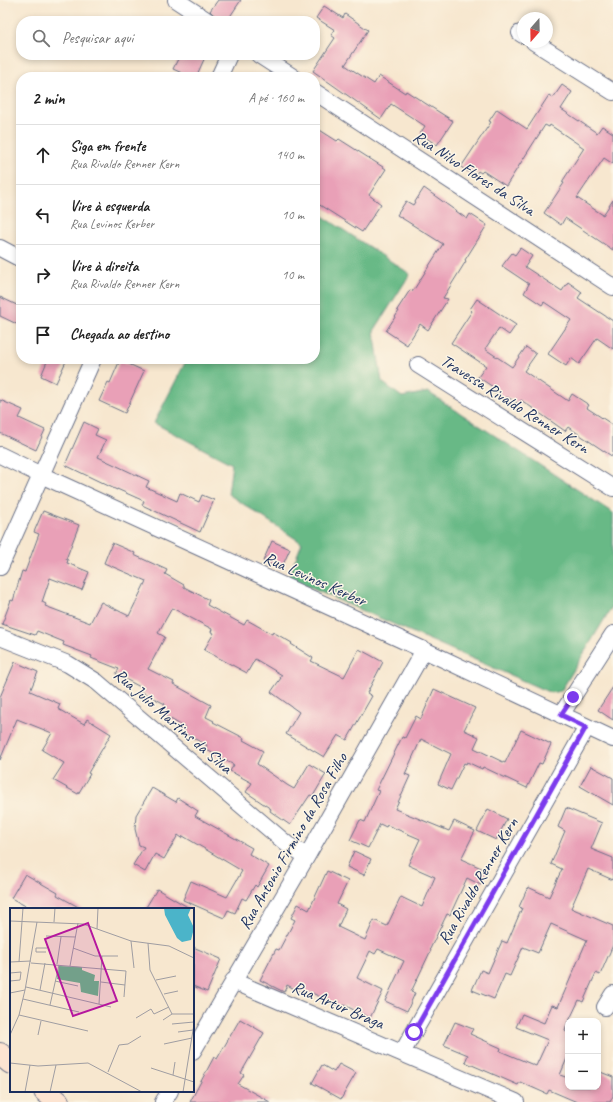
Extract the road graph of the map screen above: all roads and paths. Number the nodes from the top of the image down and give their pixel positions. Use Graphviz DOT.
graph roads {
  1 [pos="176,0"];
  2 [pos="200,16"];
  3 [pos="543,48"];
  4 [pos="227,60"];
  5 [pos="267,60"];
  6 [pos="221,72"];
  7 [pos="285,72"];
  8 [pos="613,92"];
  9 [pos="320,95"];
  10 [pos="0,248"];
  11 [pos="16,256"];
  12 [pos="613,287"];
  13 [pos="91,364"];
  14 [pos="418,364"];
  15 [pos="0,455"];
  16 [pos="40,475"];
  17 [pos="613,488"];
  18 [pos="0,567"];
  19 [pos="613,634"];
  20 [pos="0,637"];
  21 [pos="424,650"];
  22 [pos="561,715"];
  23 [pos="586,727"];
  24 [pos="613,739"];
  25 [pos="307,856"];
  26 [pos="233,981"];
  27 [pos="194,1049"];
  28 [pos="402,1053"];
  29 [pos="0,1054"];
  30 [pos="10,1062"];
  31 [pos="46,1092"];
  32 [pos="169,1092"];
  33 [pos="58,1102"];
  34 [pos="163,1102"];
  35 [pos="516,1102"];
  1 -- 2 [label="street"];
  3 -- 8 [label="street"];
  4 -- 6 [label="street"];
  5 -- 7 [label="street"];
  9 -- 12 [label="street, Rua Nilvo Flores da Silva"];
  10 -- 11 [label="street"];
  13 -- 16 [label="street"];
  14 -- 17 [label="street, Travessa Rivaldo Renner Kern"];
  15 -- 16 [label="street, Rua Levinos Kerber"];
  16 -- 18 [label="street"];
  16 -- 21 [label="street, Rua Levinos Kerber"];
  19 -- 22 [label="street"];
  20 -- 25 [label="street, Rua Julio Martins da Silva"];
  21 -- 22 [label="street, Rua Levinos Kerber"];
  21 -- 25 [label="street, Rua Antonio Firmino da Rosa Filho"];
  22 -- 23 [label="street, Rua Levinos Kerber"];
  23 -- 24 [label="street, Rua Levinos Kerber"];
  23 -- 28 [label="street, Rua Rivaldo Renner Kern"];
  25 -- 26 [label="street, Rua Antonio Firmino da Rosa Filho"];
  26 -- 27 [label="street, Rua Antonio Firmino da Rosa Filho"];
  26 -- 28 [label="street, Rua Artur Braga"];
  28 -- 35 [label="street, Rua Artur Braga"];
  29 -- 30 [label="street"];
  31 -- 33 [label="street"];
  32 -- 34 [label="street"];
}
